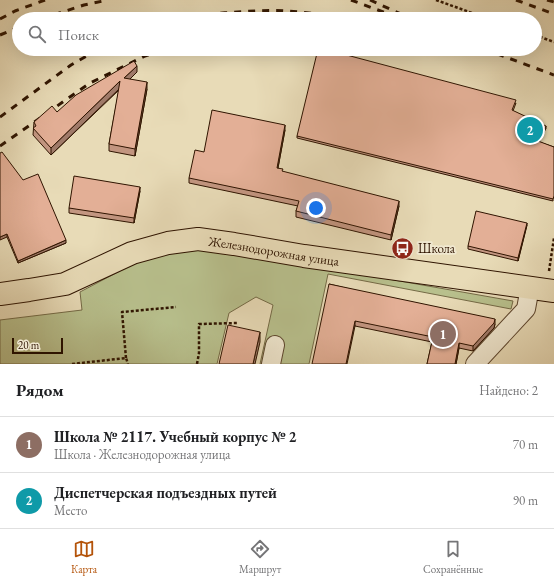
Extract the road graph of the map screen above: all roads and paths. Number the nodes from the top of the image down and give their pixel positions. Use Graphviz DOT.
graph roads {
  1 [pos="436,0"];
  2 [pos="469,12"];
  3 [pos="542,38"];
  4 [pos="554,42"];
  5 [pos="554,238"];
  6 [pos="551,281"];
  7 [pos="530,287"];
  8 [pos="0,294"];
  9 [pos="176,307"];
  10 [pos="238,323"];
  11 [pos="275,345"];
  12 [pos="126,358"];
  13 [pos="72,364"];
  14 [pos="128,364"];
  15 [pos="197,364"];
  16 [pos="271,364"];
  17 [pos="475,364"];
  1 -- 2 [label="path"];
  3 -- 4 [label="path"];
  5 -- 6 [label="path"];
  6 -- 7 [label="main road, Железнодорожная улица"];
  7 -- 8 [label="main road, Железнодорожная улица"];
  7 -- 17 [label="lane"];
  9 -- 12 [label="path"];
  10 -- 15 [label="path"];
  11 -- 16 [label="lane"];
  12 -- 13 [label="path"];
  12 -- 14 [label="path"];
}
